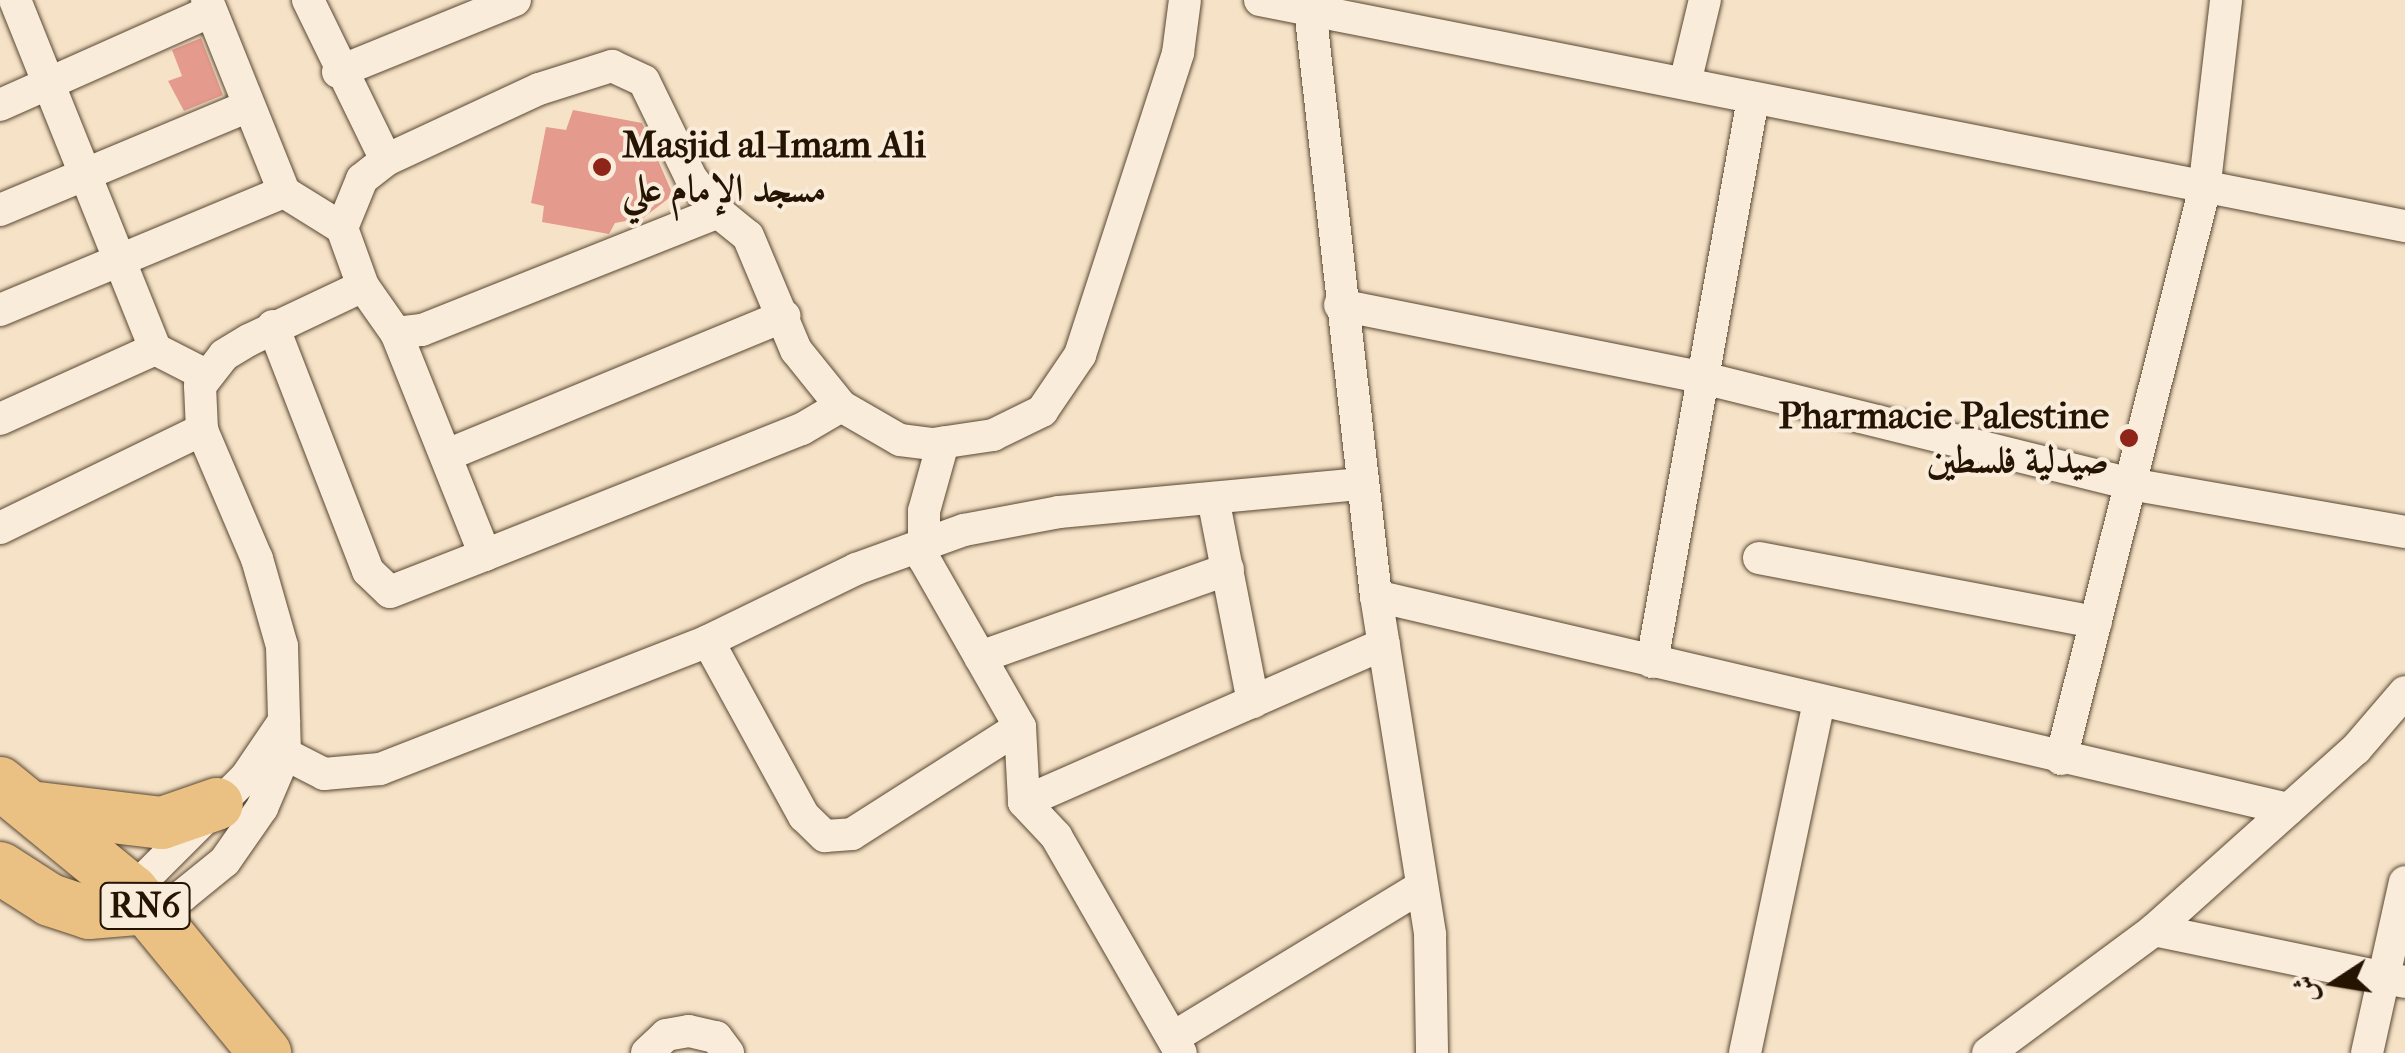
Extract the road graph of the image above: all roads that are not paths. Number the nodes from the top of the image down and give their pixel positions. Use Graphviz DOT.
graph roads {
  1 [pos="16,0"];
  2 [pos="308,0"];
  3 [pos="515,0"];
  4 [pos="1185,0"];
  5 [pos="1260,0"];
  6 [pos="1706,0"];
  7 [pos="2226,0"];
  8 [pos="1310,5"];
  9 [pos="209,6"];
  10 [pos="338,72"];
  11 [pos="49,83"];
  12 [pos="1685,83"];
  13 [pos="1753,99"];
  14 [pos="0,105"];
  15 [pos="246,106"];
  16 [pos="386,160"];
  17 [pos="84,173"];
  18 [pos="2204,191"];
  19 [pos="284,192"];
  20 [pos="0,210"];
  21 [pos="718,212"];
  22 [pos="2405,226"];
  23 [pos="342,228"];
  24 [pos="117,258"];
  25 [pos="363,286"];
  26 [pos="1340,305"];
  27 [pos="0,310"];
  28 [pos="784,316"];
  29 [pos="273,326"];
  30 [pos="396,333"];
  31 [pos="154,350"];
  32 [pos="206,375"];
  33 [pos="1700,377"];
  34 [pos="840,406"];
  35 [pos="0,419"];
  36 [pos="202,430"];
  37 [pos="943,443"];
  38 [pos="448,454"];
  39 [pos="1362,484"];
  40 [pos="2130,484"];
  41 [pos="1214,498"];
  42 [pos="0,528"];
  43 [pos="2405,532"];
  44 [pos="920,543"];
  45 [pos="485,555"];
  46 [pos="1759,558"];
  47 [pos="1228,570"];
  48 [pos="1376,596"];
  49 [pos="2096,622"];
  50 [pos="708,641"];
  51 [pos="1384,644"];
  52 [pos="980,658"];
  53 [pos="1652,662"];
  54 [pos="2404,697"];
  55 [pos="1253,702"];
  56 [pos="1819,702"];
  57 [pos="284,720"];
  58 [pos="1020,727"];
  59 [pos="285,754"];
  60 [pos="2061,759"];
  61 [pos="16,795"];
  62 [pos="1024,802"];
  63 [pos="217,804"];
  64 [pos="2288,809"];
  65 [pos="0,868"];
  66 [pos="2405,882"];
  67 [pos="1422,886"];
  68 [pos="140,900"];
  69 [pos="2154,930"];
  70 [pos="2394,980"];
  71 [pos="1177,1045"];
  72 [pos="265,1053"];
  73 [pos="647,1053"];
  74 [pos="728,1053"];
  75 [pos="1432,1053"];
  76 [pos="1745,1053"];
  77 [pos="1988,1053"];
  78 [pos="2367,1053"];
  1 -- 11 [label="street"];
  2 -- 10 [label="street"];
  3 -- 10 [label="street"];
  4 -- 37 [label="street"];
  5 -- 8 [label="street"];
  6 -- 12 [label="street"];
  7 -- 18 [label="street"];
  8 -- 12 [label="street"];
  8 -- 26 [label="street"];
  9 -- 11 [label="street"];
  9 -- 15 [label="street"];
  10 -- 16 [label="street"];
  11 -- 14 [label="street"];
  11 -- 17 [label="street"];
  12 -- 13 [label="street"];
  13 -- 18 [label="street"];
  13 -- 33 [label="street"];
  15 -- 17 [label="street"];
  15 -- 19 [label="street"];
  16 -- 21 [label="street"];
  16 -- 23 [label="street"];
  17 -- 20 [label="street"];
  17 -- 24 [label="street"];
  18 -- 22 [label="street"];
  18 -- 40 [label="street"];
  19 -- 23 [label="street"];
  19 -- 24 [label="street"];
  21 -- 28 [label="street"];
  21 -- 30 [label="street"];
  23 -- 25 [label="street"];
  24 -- 27 [label="street"];
  24 -- 31 [label="street"];
  25 -- 29 [label="street"];
  25 -- 30 [label="street"];
  26 -- 33 [label="street"];
  26 -- 39 [label="street"];
  28 -- 34 [label="street"];
  28 -- 38 [label="street"];
  29 -- 32 [label="street"];
  29 -- 45 [label="street"];
  30 -- 38 [label="street"];
  31 -- 32 [label="street"];
  31 -- 35 [label="street"];
  32 -- 36 [label="street"];
  33 -- 40 [label="street"];
  33 -- 53 [label="street"];
  34 -- 37 [label="street"];
  34 -- 45 [label="street"];
  36 -- 42 [label="street"];
  36 -- 57 [label="street"];
  37 -- 44 [label="street"];
  38 -- 45 [label="street"];
  39 -- 41 [label="street"];
  39 -- 48 [label="street"];
  40 -- 43 [label="street"];
  40 -- 49 [label="street"];
  41 -- 44 [label="street"];
  41 -- 47 [label="street"];
  44 -- 50 [label="street"];
  44 -- 52 [label="street"];
  46 -- 49 [label="street"];
  47 -- 52 [label="street"];
  47 -- 55 [label="street"];
  48 -- 51 [label="street"];
  48 -- 53 [label="street"];
  49 -- 60 [label="street"];
  50 -- 58 [label="street"];
  50 -- 59 [label="street"];
  51 -- 55 [label="street"];
  51 -- 67 [label="street"];
  52 -- 58 [label="street"];
  53 -- 56 [label="street"];
  54 -- 64 [label="street"];
  55 -- 62 [label="street"];
  56 -- 60 [label="street"];
  56 -- 76 [label="street"];
  57 -- 59 [label="street"];
  57 -- 63 [label="street"];
  58 -- 62 [label="street"];
  59 -- 68 [label="street"];
  60 -- 64 [label="street"];
  61 -- 63 [label="main road"];
  61 -- 68 [label="main road, RN6"];
  62 -- 71 [label="street"];
  63 -- 68 [label="street"];
  64 -- 69 [label="street"];
  65 -- 68 [label="main road"];
  66 -- 70 [label="street"];
  67 -- 71 [label="street"];
  67 -- 75 [label="street"];
  68 -- 72 [label="main road, RN6"];
  69 -- 70 [label="street"];
  69 -- 77 [label="street"];
  70 -- 78 [label="street"];
  73 -- 74 [label="street"];
}
